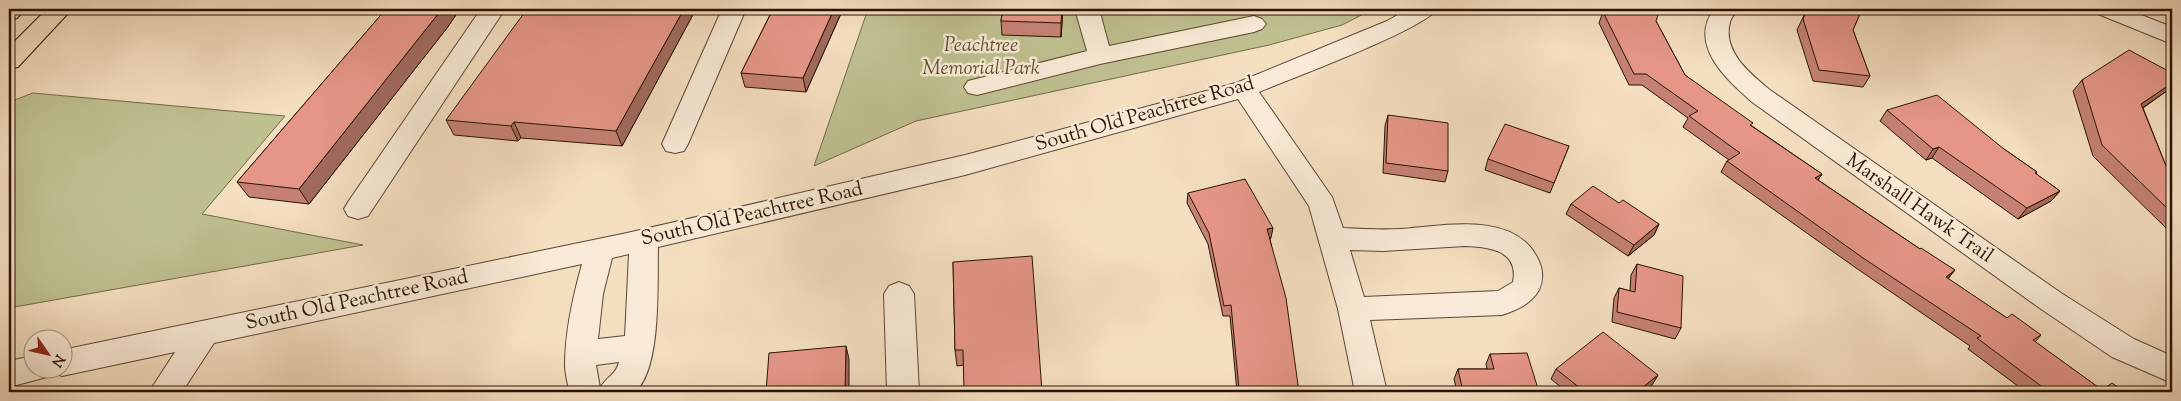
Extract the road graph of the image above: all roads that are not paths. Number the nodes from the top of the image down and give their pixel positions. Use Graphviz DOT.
graph roads {
  1 [pos="13,9"];
  2 [pos="60,9"];
  3 [pos="493,9"];
  4 [pos="734,9"];
  5 [pos="1087,9"];
  6 [pos="1425,9"];
  7 [pos="1726,9"];
  8 [pos="2106,9"];
  9 [pos="9,13"];
  10 [pos="1254,24"];
  11 [pos="2172,36"];
  12 [pos="1100,56"];
  13 [pos="9,61"];
  14 [pos="977,87"];
  15 [pos="1244,89"];
  16 [pos="675,144"];
  17 [pos="358,209"];
  18 [pos="1332,238"];
  19 [pos="644,240"];
  20 [pos="600,250"];
  21 [pos="899,294"];
  22 [pos="1353,309"];
  23 [pos="204,333"];
  24 [pos="637,348"];
  25 [pos="581,354"];
  26 [pos="72,361"];
  27 [pos="2172,370"];
  28 [pos="22,371"];
  29 [pos="9,374"];
  30 [pos="165,392"];
  31 [pos="585,392"];
  32 [pos="614,392"];
  33 [pos="903,392"];
  34 [pos="1371,392"];
  1 -- 9 [label="highway"];
  2 -- 13 [label="highway"];
  3 -- 17 [label="street"];
  4 -- 16 [label="street"];
  5 -- 12 [label="street"];
  6 -- 15 [label="street, South Old Peachtree Road"];
  7 -- 27 [label="street, Marshall Hawk Trail"];
  8 -- 11 [label="street"];
  10 -- 12 [label="street"];
  12 -- 14 [label="street"];
  15 -- 18 [label="street"];
  15 -- 19 [label="street, South Old Peachtree Road"];
  18 -- 22 [label="street"];
  18 -- 22 [label="street"];
  19 -- 20 [label="street, South Old Peachtree Road"];
  19 -- 24 [label="street"];
  20 -- 23 [label="street, South Old Peachtree Road"];
  20 -- 25 [label="street"];
  21 -- 33 [label="street"];
  22 -- 34 [label="street"];
  23 -- 26 [label="street, South Old Peachtree Road"];
  23 -- 30 [label="street"];
  24 -- 25 [label="street"];
  24 -- 32 [label="street"];
  25 -- 31 [label="street"];
  28 -- 29 [label="street"];
}
